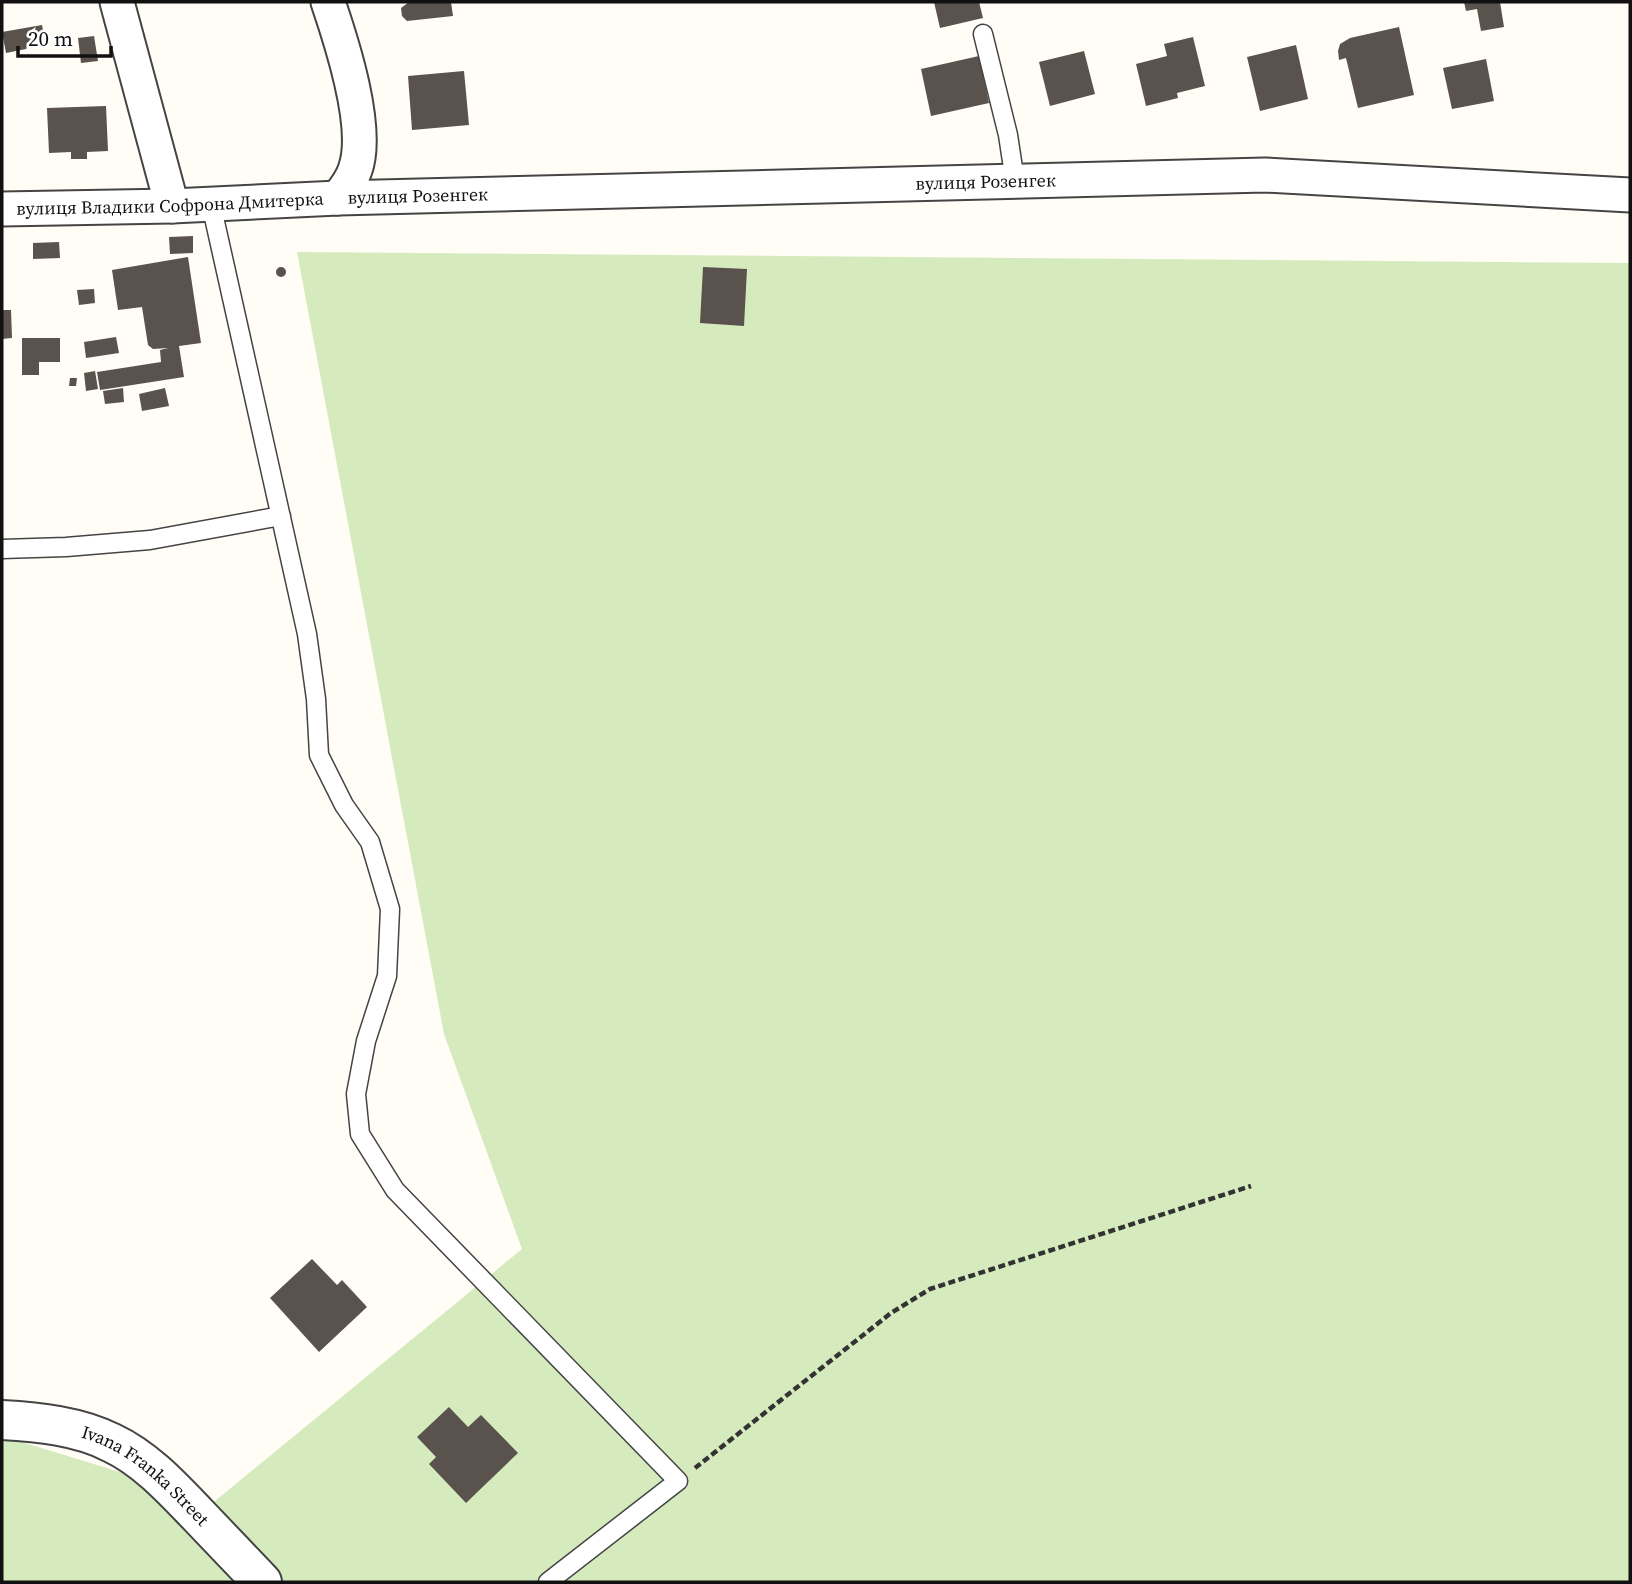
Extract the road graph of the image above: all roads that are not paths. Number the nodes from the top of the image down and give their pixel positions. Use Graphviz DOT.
graph roads {
  1 [pos="117,2"];
  2 [pos="328,2"];
  3 [pos="983,34"];
  4 [pos="1015,181"];
  5 [pos="1630,195"];
  6 [pos="338,198"];
  7 [pos="211,204"];
  8 [pos="172,206"];
  9 [pos="2,209"];
  10 [pos="281,516"];
  11 [pos="2,549"];
  12 [pos="2,1420"];
  13 [pos="250,1578"];
  14 [pos="548,1582"];
  1 -- 8 [label="street"];
  2 -- 6 [label="street"];
  3 -- 4 [label="lane"];
  4 -- 5 [label="street, вулиця Розенгек"];
  4 -- 6 [label="street, вулиця Розенгек"];
  6 -- 7 [label="street, вулиця Владики Софрона Дмитерка"];
  7 -- 8 [label="street, вулиця Владики Софрона Дмитерка"];
  7 -- 10 [label="lane"];
  8 -- 9 [label="street, вулиця Владики Софрона Дмитерка"];
  10 -- 11 [label="lane"];
  10 -- 14 [label="lane"];
  12 -- 13 [label="street, Ivana Franka Street"];
}
